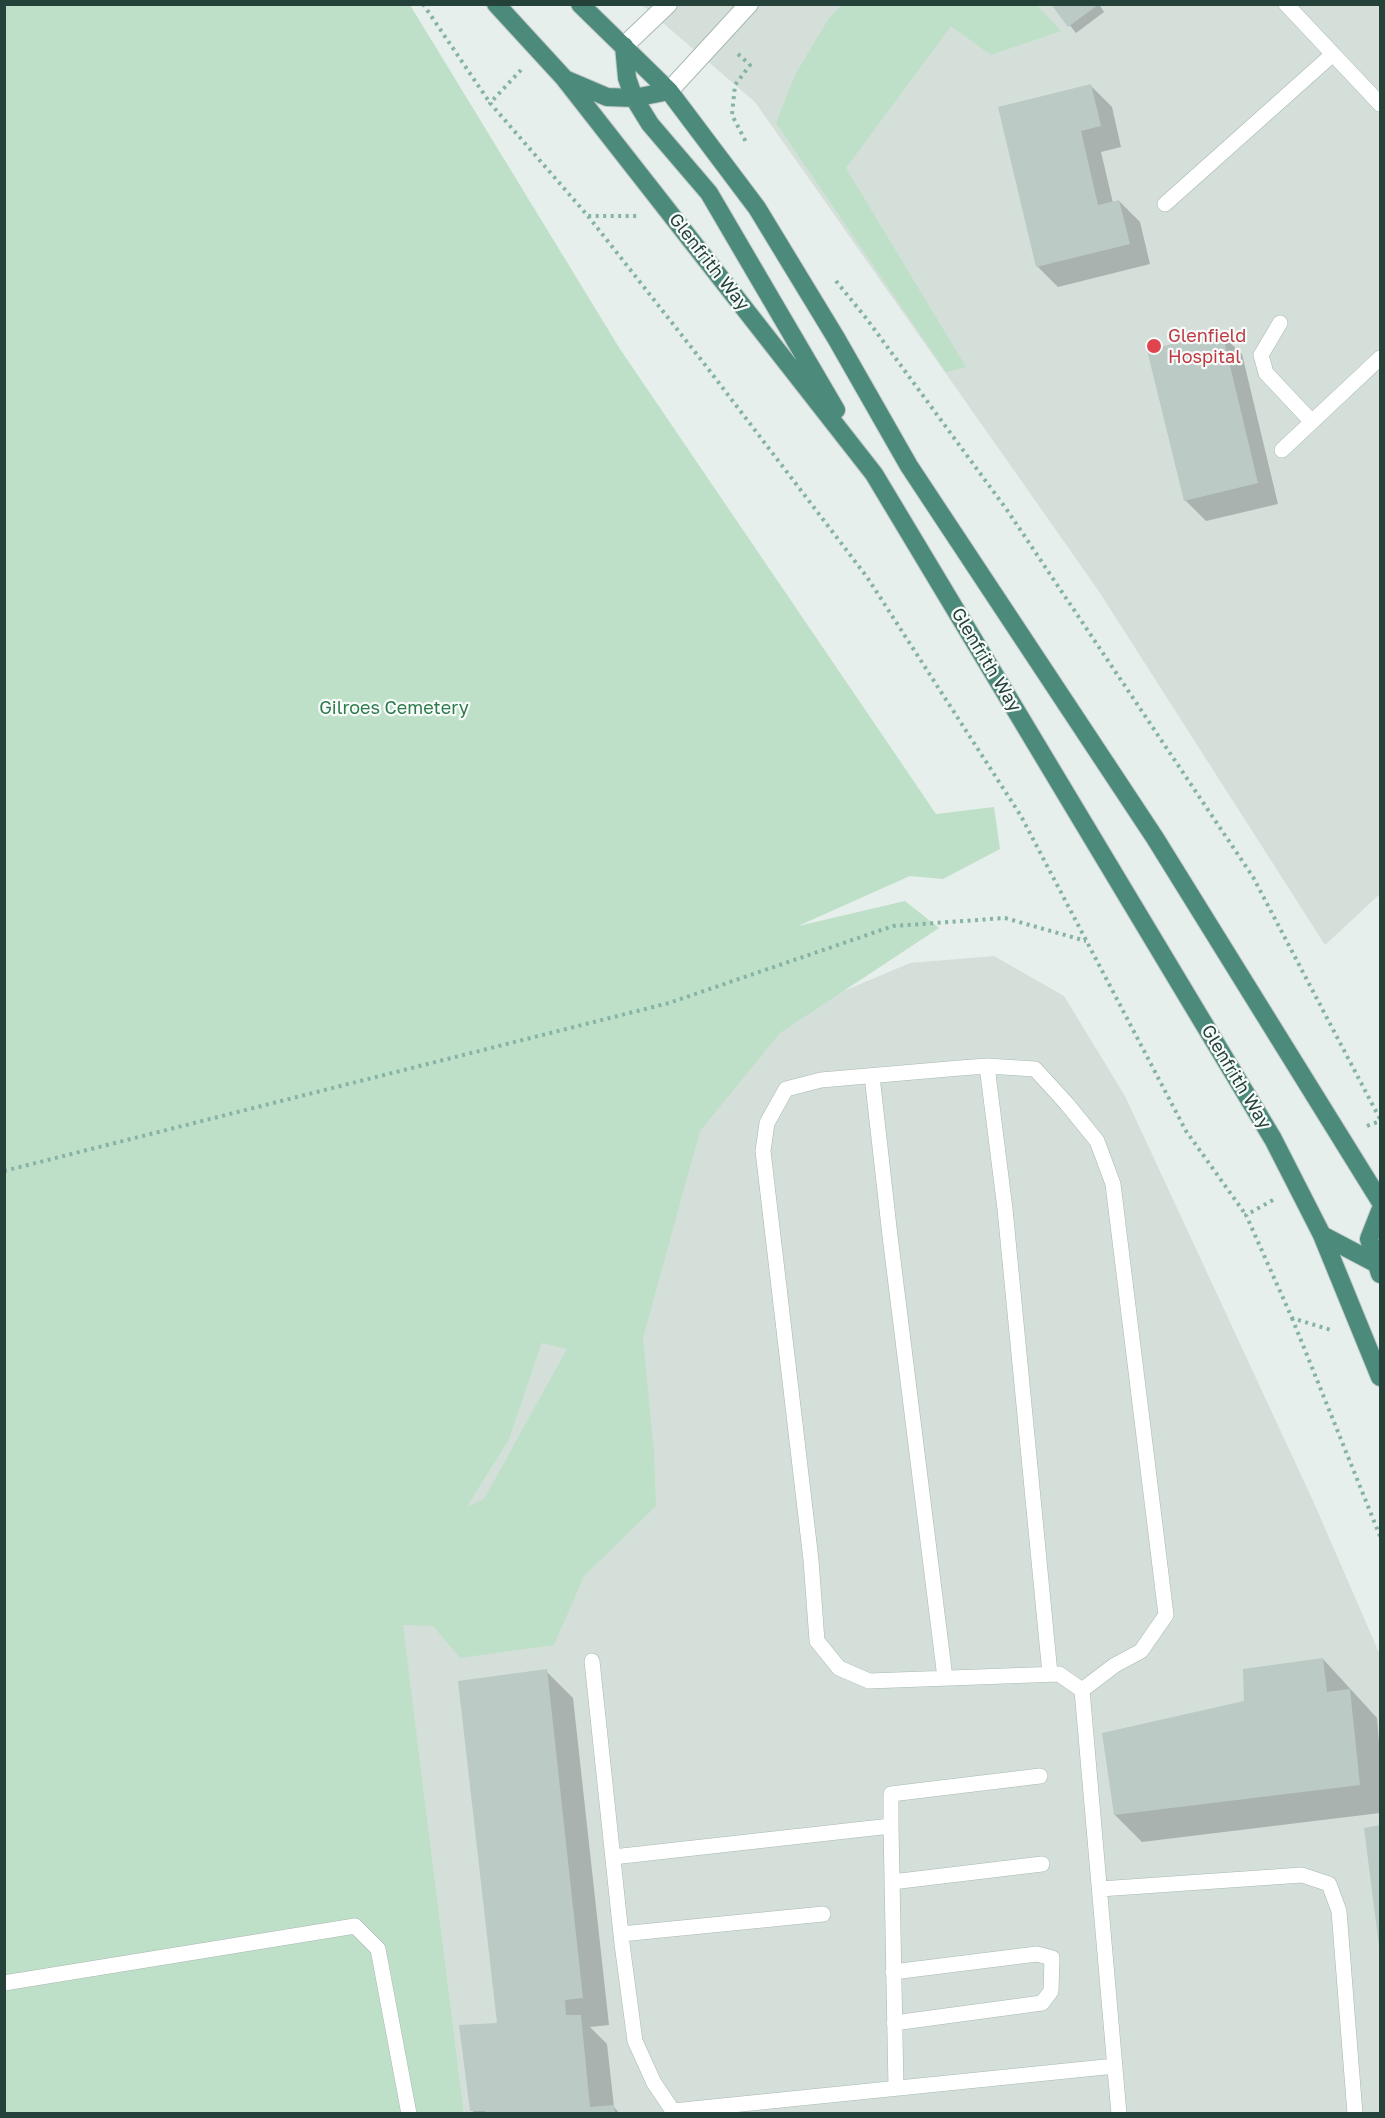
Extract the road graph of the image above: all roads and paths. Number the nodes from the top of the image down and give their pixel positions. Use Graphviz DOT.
graph roads {
  1 [pos="423,4"];
  2 [pos="496,4"];
  3 [pos="580,4"];
  4 [pos="668,4"];
  5 [pos="749,4"];
  6 [pos="1286,4"];
  7 [pos="719,37"];
  8 [pos="624,46"];
  9 [pos="540,50"];
  10 [pos="1333,54"];
  11 [pos="564,78"];
  12 [pos="669,92"];
  13 [pos="634,98"];
  14 [pos="490,103"];
  15 [pos="1380,104"];
  16 [pos="752,154"];
  17 [pos="1165,204"];
  18 [pos="588,216"];
  19 [pos="674,216"];
  20 [pos="833,277"];
  21 [pos="1280,324"];
  22 [pos="1380,358"];
  23 [pos="1311,422"];
  24 [pos="1282,450"];
  25 [pos="874,474"];
  26 [pos="1087,941"];
  27 [pos="987,1066"];
  28 [pos="872,1076"];
  29 [pos="1380,1119"];
  30 [pos="4,1171"];
  31 [pos="1380,1201"];
  32 [pos="1380,1211"];
  33 [pos="1246,1215"];
  34 [pos="1322,1235"];
  35 [pos="1379,1268"];
  36 [pos="1292,1318"];
  37 [pos="1380,1377"];
  38 [pos="1380,1536"];
  39 [pos="592,1661"];
  40 [pos="1050,1674"];
  41 [pos="945,1678"];
  42 [pos="1082,1690"];
  43 [pos="1040,1776"];
  44 [pos="891,1826"];
  45 [pos="613,1857"];
  46 [pos="1042,1864"];
  47 [pos="892,1882"];
  48 [pos="1100,1889"];
  49 [pos="824,1914"];
  50 [pos="621,1934"];
  51 [pos="893,1972"];
  52 [pos="4,1983"];
  53 [pos="894,2023"];
  54 [pos="1115,2066"];
  55 [pos="896,2088"];
  56 [pos="409,2114"];
  57 [pos="1119,2114"];
  58 [pos="1355,2114"];
  1 -- 14 [label="path"];
  2 -- 9 [label="highway, Glenfrith Way"];
  3 -- 8 [label="highway"];
  4 -- 8 [label="street"];
  5 -- 7 [label="street"];
  6 -- 10 [label="lane"];
  7 -- 12 [label="street"];
  7 -- 16 [label="path"];
  8 -- 12 [label="highway"];
  8 -- 13 [label="highway"];
  9 -- 11 [label="highway, Glenfrith Way"];
  9 -- 14 [label="path"];
  10 -- 15 [label="lane"];
  10 -- 17 [label="lane"];
  11 -- 13 [label="highway"];
  11 -- 19 [label="highway, Glenfrith Way"];
  12 -- 13 [label="highway"];
  12 -- 31 [label="highway"];
  13 -- 25 [label="highway"];
  14 -- 18 [label="path"];
  18 -- 19 [label="path"];
  18 -- 26 [label="path"];
  19 -- 25 [label="highway, Glenfrith Way"];
  20 -- 29 [label="path"];
  21 -- 23 [label="lane"];
  22 -- 23 [label="lane"];
  23 -- 24 [label="lane"];
  25 -- 34 [label="highway, Glenfrith Way"];
  26 -- 30 [label="path"];
  26 -- 33 [label="path"];
  27 -- 28 [label="lane"];
  27 -- 40 [label="lane"];
  27 -- 42 [label="lane"];
  28 -- 41 [label="lane"];
  28 -- 41 [label="lane"];
  32 -- 35 [label="highway"];
  34 -- 35 [label="highway"];
  34 -- 37 [label="highway, Glenfrith Way"];
  36 -- 38 [label="path"];
  39 -- 45 [label="lane"];
  40 -- 41 [label="lane"];
  40 -- 42 [label="lane"];
  42 -- 48 [label="lane"];
  43 -- 44 [label="lane"];
  44 -- 45 [label="lane"];
  44 -- 47 [label="lane"];
  45 -- 50 [label="lane"];
  46 -- 47 [label="lane"];
  47 -- 51 [label="lane"];
  48 -- 54 [label="lane"];
  48 -- 58 [label="lane"];
  49 -- 50 [label="lane"];
  50 -- 55 [label="lane"];
  51 -- 53 [label="lane"];
  51 -- 53 [label="lane"];
  52 -- 56 [label="lane"];
  53 -- 55 [label="lane"];
  54 -- 55 [label="lane"];
  54 -- 57 [label="lane"];
}
